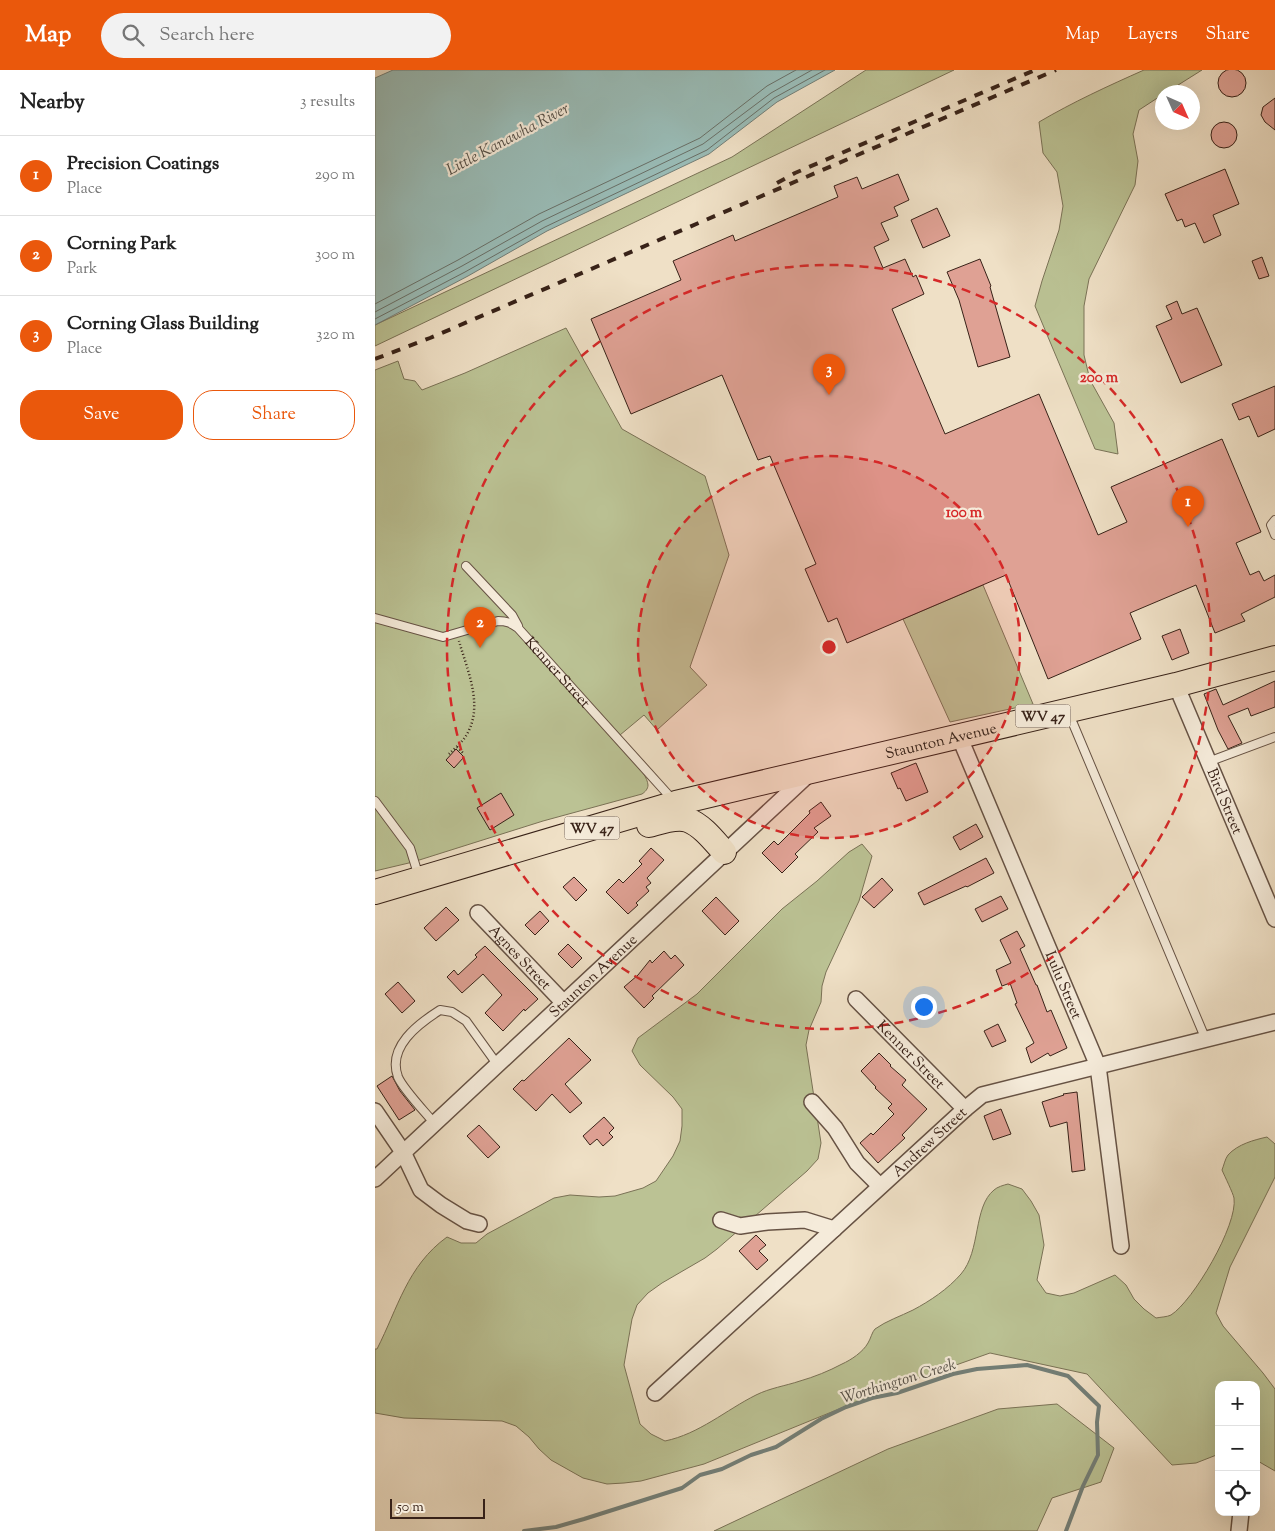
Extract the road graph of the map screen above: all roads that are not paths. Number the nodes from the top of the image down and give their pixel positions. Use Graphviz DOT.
graph roads {
  1 [pos="1275,520"];
  2 [pos="1275,535"];
  3 [pos="466,566"];
  4 [pos="375,618"];
  5 [pos="519,628"];
  6 [pos="1275,658"];
  7 [pos="1176,685"];
  8 [pos="1067,711"];
  9 [pos="959,736"];
  10 [pos="1275,738"];
  11 [pos="1208,762"];
  12 [pos="811,772"];
  13 [pos="702,797"];
  14 [pos="375,801"];
  15 [pos="676,803"];
  16 [pos="707,832"];
  17 [pos="544,842"];
  18 [pos="724,852"];
  19 [pos="420,879"];
  20 [pos="375,892"];
  21 [pos="478,913"];
  22 [pos="1275,919"];
  23 [pos="856,999"];
  24 [pos="563,1002"];
  25 [pos="1275,1022"];
  26 [pos="1206,1040"];
  27 [pos="497,1064"];
  28 [pos="1098,1066"];
  29 [pos="812,1102"];
  30 [pos="965,1109"];
  31 [pos="375,1111"];
  32 [pos="434,1123"];
  33 [pos="403,1152"];
  34 [pos="375,1179"];
  35 [pos="880,1186"];
  36 [pos="721,1220"];
  37 [pos="479,1224"];
  38 [pos="833,1229"];
  39 [pos="1121,1246"];
  40 [pos="655,1393"];
  41 [pos="1241,1516"];
  42 [pos="1239,1531"];
  1 -- 2 [label="lane"];
  3 -- 5 [label="lane"];
  4 -- 5 [label="lane, Kenner Street"];
  5 -- 15 [label="lane, Kenner Street"];
  6 -- 7 [label="main road, Staunton Avenue / WV 47"];
  7 -- 8 [label="main road, Staunton Avenue / WV 47"];
  7 -- 11 [label="street, Bird Street"];
  8 -- 9 [label="main road, Staunton Avenue / WV 47"];
  8 -- 26 [label="lane"];
  9 -- 12 [label="main road, Staunton Avenue / WV 47"];
  9 -- 28 [label="street, Lulu Street"];
  10 -- 11 [label="lane"];
  11 -- 22 [label="street, Bird Street"];
  12 -- 13 [label="main road, Staunton Avenue / WV 47"];
  12 -- 18 [label="street, Staunton Avenue"];
  13 -- 15 [label="main road, Staunton Avenue / WV 47"];
  13 -- 16 [label="main road"];
  14 -- 19 [label="lane"];
  15 -- 17 [label="main road, Staunton Avenue / WV 47"];
  16 -- 17 [label="main road"];
  16 -- 18 [label="main road"];
  17 -- 19 [label="main road, Staunton Avenue / WV 47"];
  18 -- 24 [label="street, Staunton Avenue"];
  19 -- 20 [label="main road, Staunton Avenue / WV 47"];
  21 -- 24 [label="street, Agnes Street"];
  23 -- 30 [label="street, Kenner Street"];
  24 -- 27 [label="street, Staunton Avenue"];
  25 -- 26 [label="street, Andrew Street"];
  26 -- 28 [label="street, Andrew Street"];
  27 -- 32 [label="street, Staunton Avenue"];
  27 -- 32 [label="lane"];
  28 -- 30 [label="street, Andrew Street"];
  28 -- 39 [label="street, Lulu Street"];
  29 -- 35 [label="street"];
  30 -- 35 [label="street, Andrew Street"];
  31 -- 33 [label="street"];
  32 -- 33 [label="street, Staunton Avenue"];
  33 -- 34 [label="street, Staunton Avenue"];
  33 -- 37 [label="street"];
  35 -- 38 [label="street, Andrew Street"];
  36 -- 38 [label="street"];
  38 -- 40 [label="street, Andrew Street"];
  41 -- 42 [label="street"];
}
